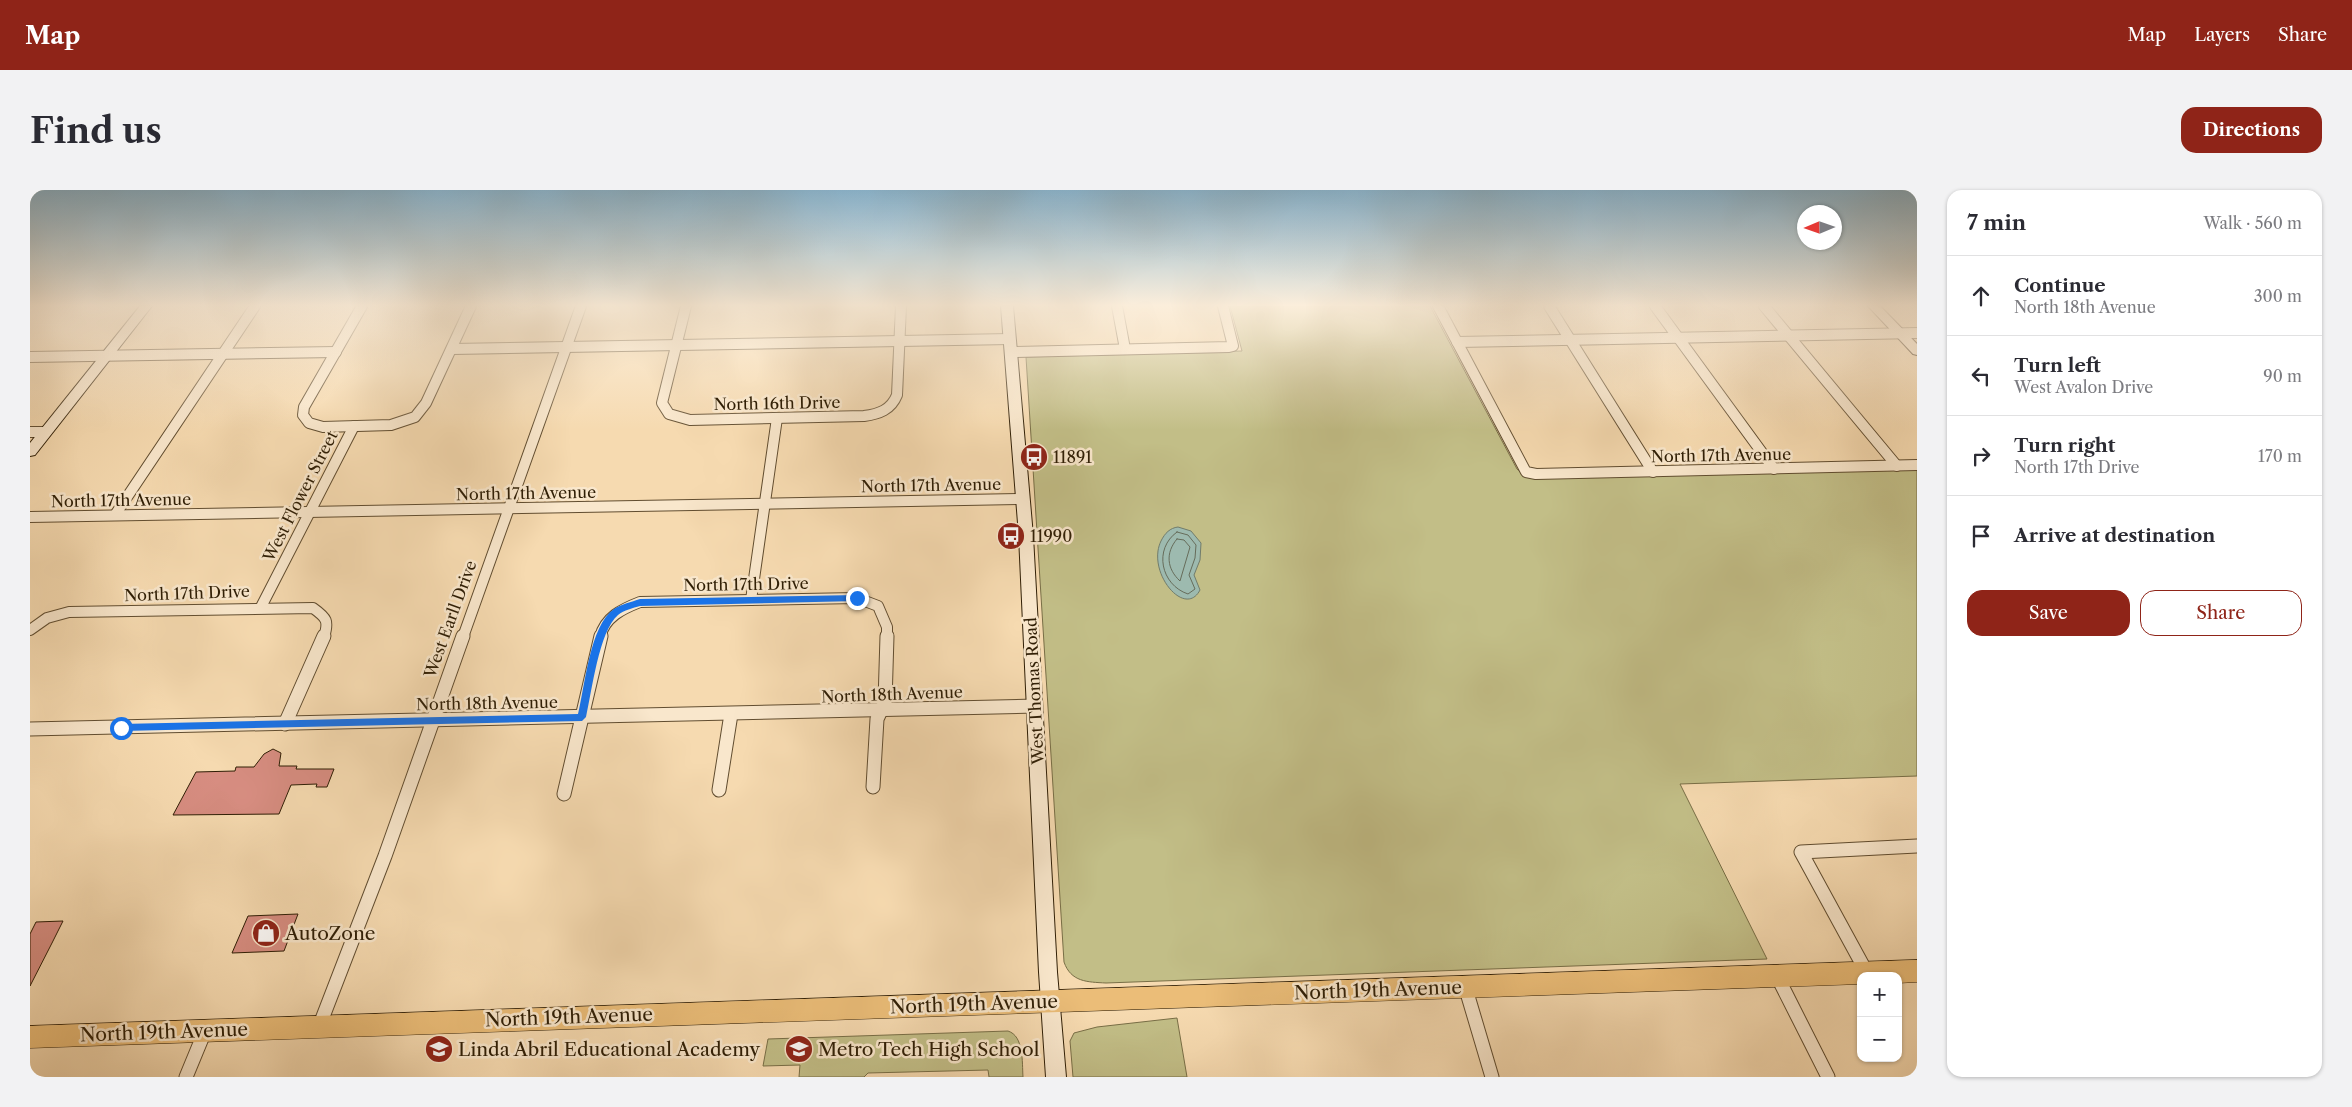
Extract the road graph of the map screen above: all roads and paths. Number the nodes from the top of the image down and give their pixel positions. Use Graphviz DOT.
graph roads {
  1 [pos="114,347"];
  2 [pos="227,347"];
  3 [pos="339,347"];
  4 [pos="599,347"];
  5 [pos="676,347"];
  6 [pos="900,347"];
  7 [pos="1011,347"];
  8 [pos="1079,347"];
  9 [pos="1183,347"];
  10 [pos="1460,347"];
  11 [pos="1575,347"];
  12 [pos="1685,347"];
  13 [pos="1798,347"];
  14 [pos="566,348"];
  15 [pos="452,349"];
  16 [pos="1125,349"];
  17 [pos="336,352"];
  18 [pos="223,354"];
  19 [pos="107,356"];
  20 [pos="30,357"];
  21 [pos="777,418"];
  22 [pos="354,426"];
  23 [pos="30,432"];
  24 [pos="46,432"];
  25 [pos="30,452"];
  26 [pos="1917,465"];
  27 [pos="1897,466"];
  28 [pos="1774,469"];
  29 [pos="1653,472"];
  30 [pos="1023,498"];
  31 [pos="764,504"];
  32 [pos="508,508"];
  33 [pos="310,511"];
  34 [pos="115,515"];
  35 [pos="30,517"];
  36 [pos="752,600"];
  37 [pos="261,607"];
  38 [pos="30,630"];
  39 [pos="1035,706"];
  40 [pos="881,711"];
  41 [pos="731,714"];
  42 [pos="582,717"];
  43 [pos="432,721"];
  44 [pos="285,724"];
  45 [pos="30,729"];
  46 [pos="873,787"];
  47 [pos="719,790"];
  48 [pos="564,794"];
  49 [pos="1917,846"];
  50 [pos="1917,971"];
  51 [pos="1866,972"];
  52 [pos="1892,972"];
  53 [pos="1857,973"];
  54 [pos="1777,976"];
  55 [pos="1465,986"];
  56 [pos="1050,1002"];
  57 [pos="319,1027"];
  58 [pos="205,1030"];
  59 [pos="30,1036"];
  60 [pos="186,1077"];
  61 [pos="1056,1077"];
  62 [pos="1492,1077"];
  63 [pos="1828,1077"];
  1 -- 19 [label="main road"];
  2 -- 18 [label="street"];
  3 -- 17 [label="street"];
  4 -- 14 [label="street"];
  5 -- 21 [label="street, North 16th Drive"];
  6 -- 21 [label="street, North 16th Drive"];
  7 -- 30 [label="main road, West Thomas Road"];
  8 -- 16 [label="street"];
  9 -- 16 [label="street"];
  10 -- 29 [label="street, North 17th Avenue"];
  11 -- 29 [label="street"];
  12 -- 28 [label="street"];
  13 -- 27 [label="street"];
  14 -- 15 [label="street"];
  14 -- 32 [label="street, West Earll Drive"];
  15 -- 22 [label="street"];
  17 -- 18 [label="street"];
  17 -- 22 [label="street"];
  18 -- 19 [label="street"];
  18 -- 34 [label="street"];
  19 -- 20 [label="street"];
  19 -- 24 [label="main road"];
  21 -- 31 [label="street"];
  22 -- 33 [label="street, West Flower Street"];
  23 -- 24 [label="street"];
  24 -- 25 [label="main road"];
  26 -- 27 [label="street, North 17th Avenue"];
  27 -- 28 [label="street, North 17th Avenue"];
  28 -- 29 [label="street, North 17th Avenue"];
  30 -- 31 [label="street, North 17th Avenue"];
  30 -- 39 [label="main road, West Thomas Road"];
  31 -- 32 [label="street, North 17th Avenue"];
  31 -- 36 [label="street"];
  32 -- 33 [label="street, North 17th Avenue"];
  32 -- 43 [label="street, West Earll Drive"];
  33 -- 34 [label="street, North 17th Avenue"];
  33 -- 37 [label="street, West Flower Street"];
  34 -- 35 [label="street, North 17th Avenue"];
  36 -- 40 [label="street, North 17th Drive"];
  36 -- 42 [label="street, North 17th Drive"];
  37 -- 38 [label="street, North 17th Drive"];
  37 -- 44 [label="street, North 17th Drive"];
  39 -- 40 [label="street, North 18th Avenue"];
  39 -- 56 [label="main road, West Thomas Road"];
  40 -- 41 [label="street, North 18th Avenue"];
  40 -- 46 [label="street"];
  41 -- 42 [label="street, North 18th Avenue"];
  41 -- 47 [label="street"];
  42 -- 43 [label="street, North 18th Avenue"];
  42 -- 48 [label="street"];
  43 -- 44 [label="street, North 18th Avenue"];
  43 -- 57 [label="street, West Earll Drive"];
  44 -- 45 [label="street, North 18th Avenue"];
  49 -- 51 [label="street"];
  50 -- 52 [label="main road, North 19th Avenue"];
  53 -- 54 [label="main road, North 19th Avenue"];
  54 -- 55 [label="main road, North 19th Avenue"];
  54 -- 63 [label="street"];
  55 -- 56 [label="main road, North 19th Avenue"];
  55 -- 62 [label="street"];
  56 -- 57 [label="main road, North 19th Avenue"];
  56 -- 61 [label="main road, West Thomas Road"];
  57 -- 58 [label="main road, North 19th Avenue"];
  58 -- 59 [label="main road, North 19th Avenue"];
  58 -- 60 [label="street"];
}
